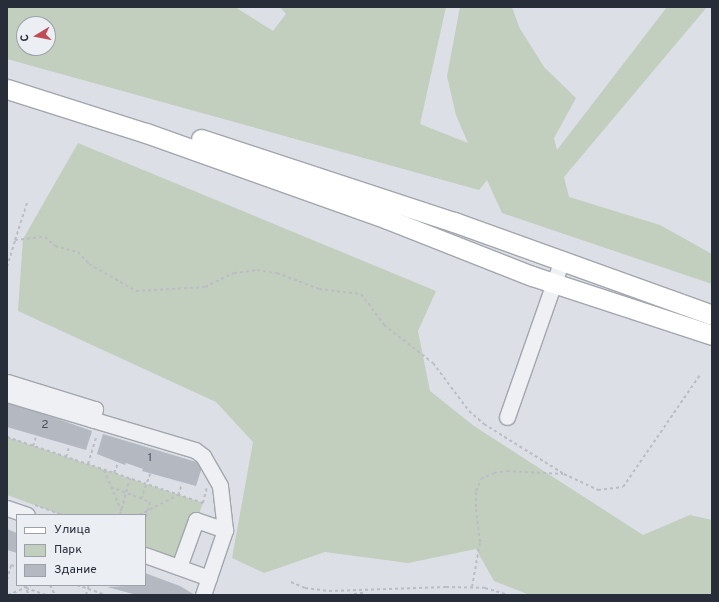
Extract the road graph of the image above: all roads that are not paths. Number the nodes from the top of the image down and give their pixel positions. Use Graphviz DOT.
graph roads {
  1 [pos="7,77"];
  2 [pos="7,89"];
  3 [pos="561,263"];
  4 [pos="554,283"];
  5 [pos="712,315"];
  6 [pos="712,335"];
  7 [pos="7,382"];
  8 [pos="7,394"];
  9 [pos="507,417"];
  10 [pos="97,421"];
  11 [pos="7,508"];
  12 [pos="24,514"];
  13 [pos="225,530"];
  14 [pos="146,555"];
  15 [pos="179,567"];
  16 [pos="209,578"];
  17 [pos="203,595"];
  1 -- 3 [label="main road"];
  2 -- 4 [label="main road"];
  3 -- 4 [label="street"];
  3 -- 5 [label="main road"];
  4 -- 6 [label="main road"];
  4 -- 9 [label="street"];
  7 -- 10 [label="street"];
  8 -- 10 [label="street"];
  10 -- 13 [label="street"];
  11 -- 12 [label="street"];
  13 -- 15 [label="street"];
  13 -- 16 [label="street"];
  14 -- 15 [label="street"];
  15 -- 16 [label="street"];
  16 -- 17 [label="street"];
}
